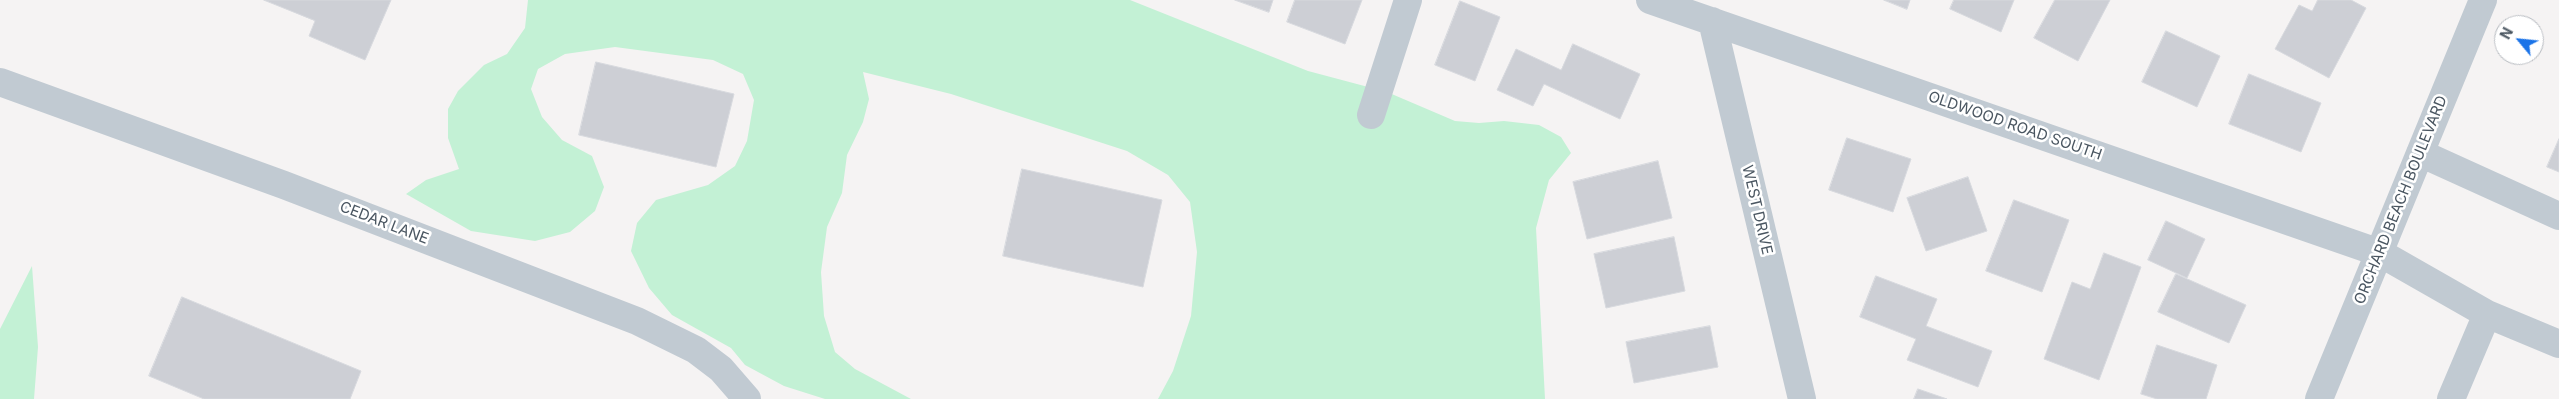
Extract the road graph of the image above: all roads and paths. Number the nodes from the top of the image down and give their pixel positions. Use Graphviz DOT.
graph roads {
  1 [pos="1408,0"];
  2 [pos="1650,0"];
  3 [pos="2483,0"];
  4 [pos="1712,21"];
  5 [pos="0,82"];
  6 [pos="1371,115"];
  7 [pos="2420,153"];
  8 [pos="2559,216"];
  9 [pos="2380,253"];
  10 [pos="2487,314"];
  11 [pos="2559,344"];
  12 [pos="747,399"];
  13 [pos="1802,399"];
  14 [pos="2319,399"];
  15 [pos="2451,399"];
  1 -- 6 [label="street"];
  2 -- 4 [label="street, OLDWOOD ROAD SOUTH"];
  3 -- 7 [label="street, ORCHARD BEACH BOULEVARD"];
  4 -- 9 [label="street, OLDWOOD ROAD SOUTH"];
  4 -- 13 [label="street, WEST DRIVE"];
  5 -- 12 [label="street, CEDAR LANE"];
  7 -- 8 [label="street"];
  7 -- 9 [label="street, ORCHARD BEACH BOULEVARD"];
  9 -- 10 [label="street, OLDWOOD ROAD SOUTH"];
  9 -- 14 [label="street, ORCHARD BEACH BOULEVARD"];
  10 -- 11 [label="street, OLDWOOD ROAD SOUTH"];
  10 -- 15 [label="street"];
}
